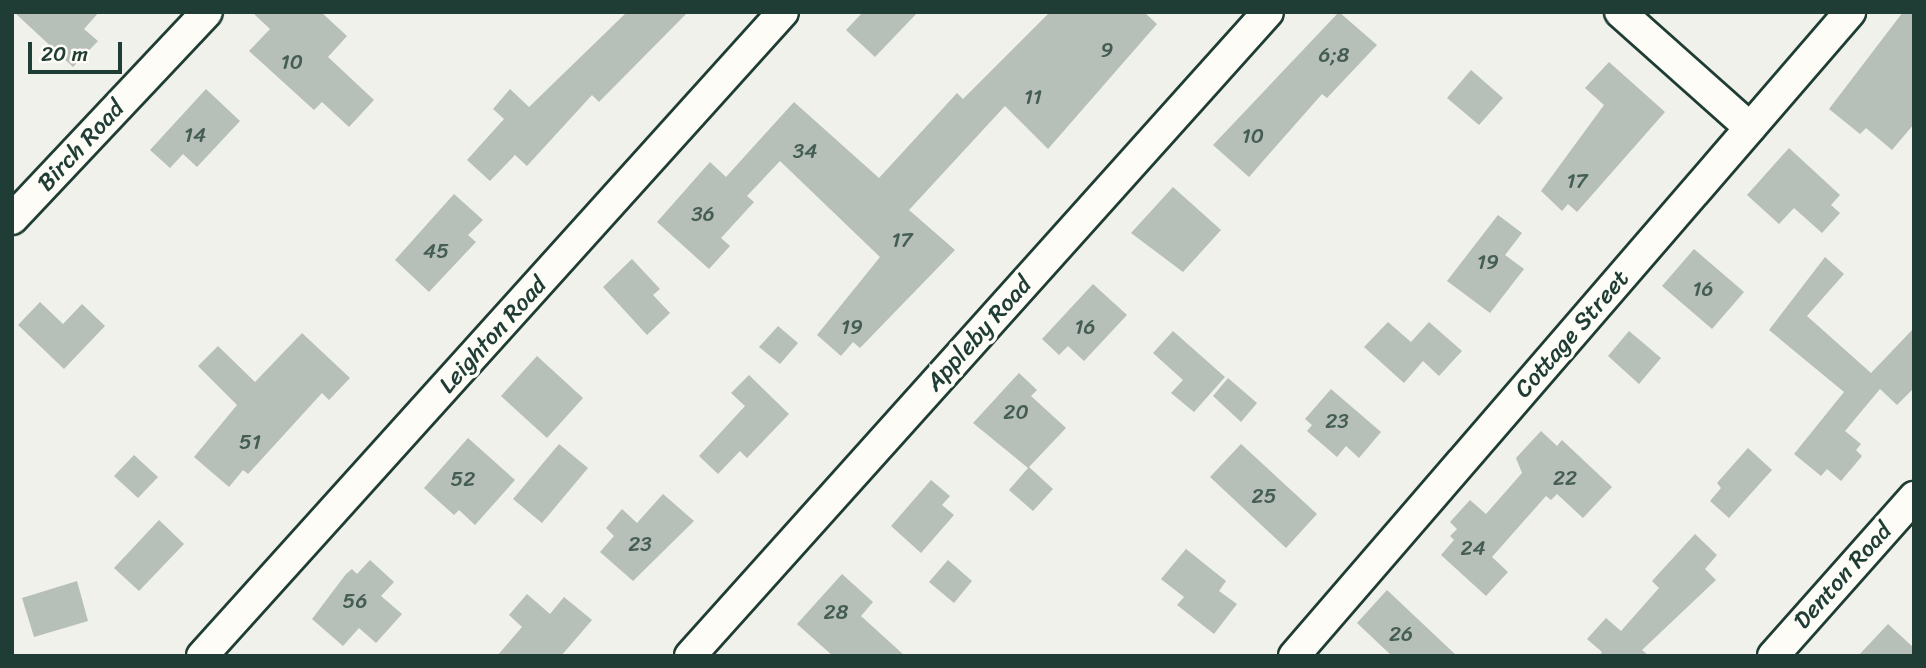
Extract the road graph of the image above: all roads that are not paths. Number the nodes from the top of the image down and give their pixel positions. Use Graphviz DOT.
graph roads {
  1 [pos="207,12"];
  2 [pos="783,12"];
  3 [pos="1268,12"];
  4 [pos="1620,12"];
  5 [pos="1850,12"];
  6 [pos="1750,128"];
  7 [pos="12,219"];
  8 [pos="1914,497"];
  9 [pos="202,656"];
  10 [pos="690,656"];
  11 [pos="1294,656"];
  12 [pos="1773,656"];
  1 -- 7 [label="street, Birch Road"];
  2 -- 9 [label="street, Leighton Road"];
  3 -- 10 [label="street, Appleby Road"];
  4 -- 6 [label="street"];
  5 -- 6 [label="street, Cottage Street"];
  6 -- 11 [label="street, Cottage Street"];
  8 -- 12 [label="street, Denton Road"];
}
